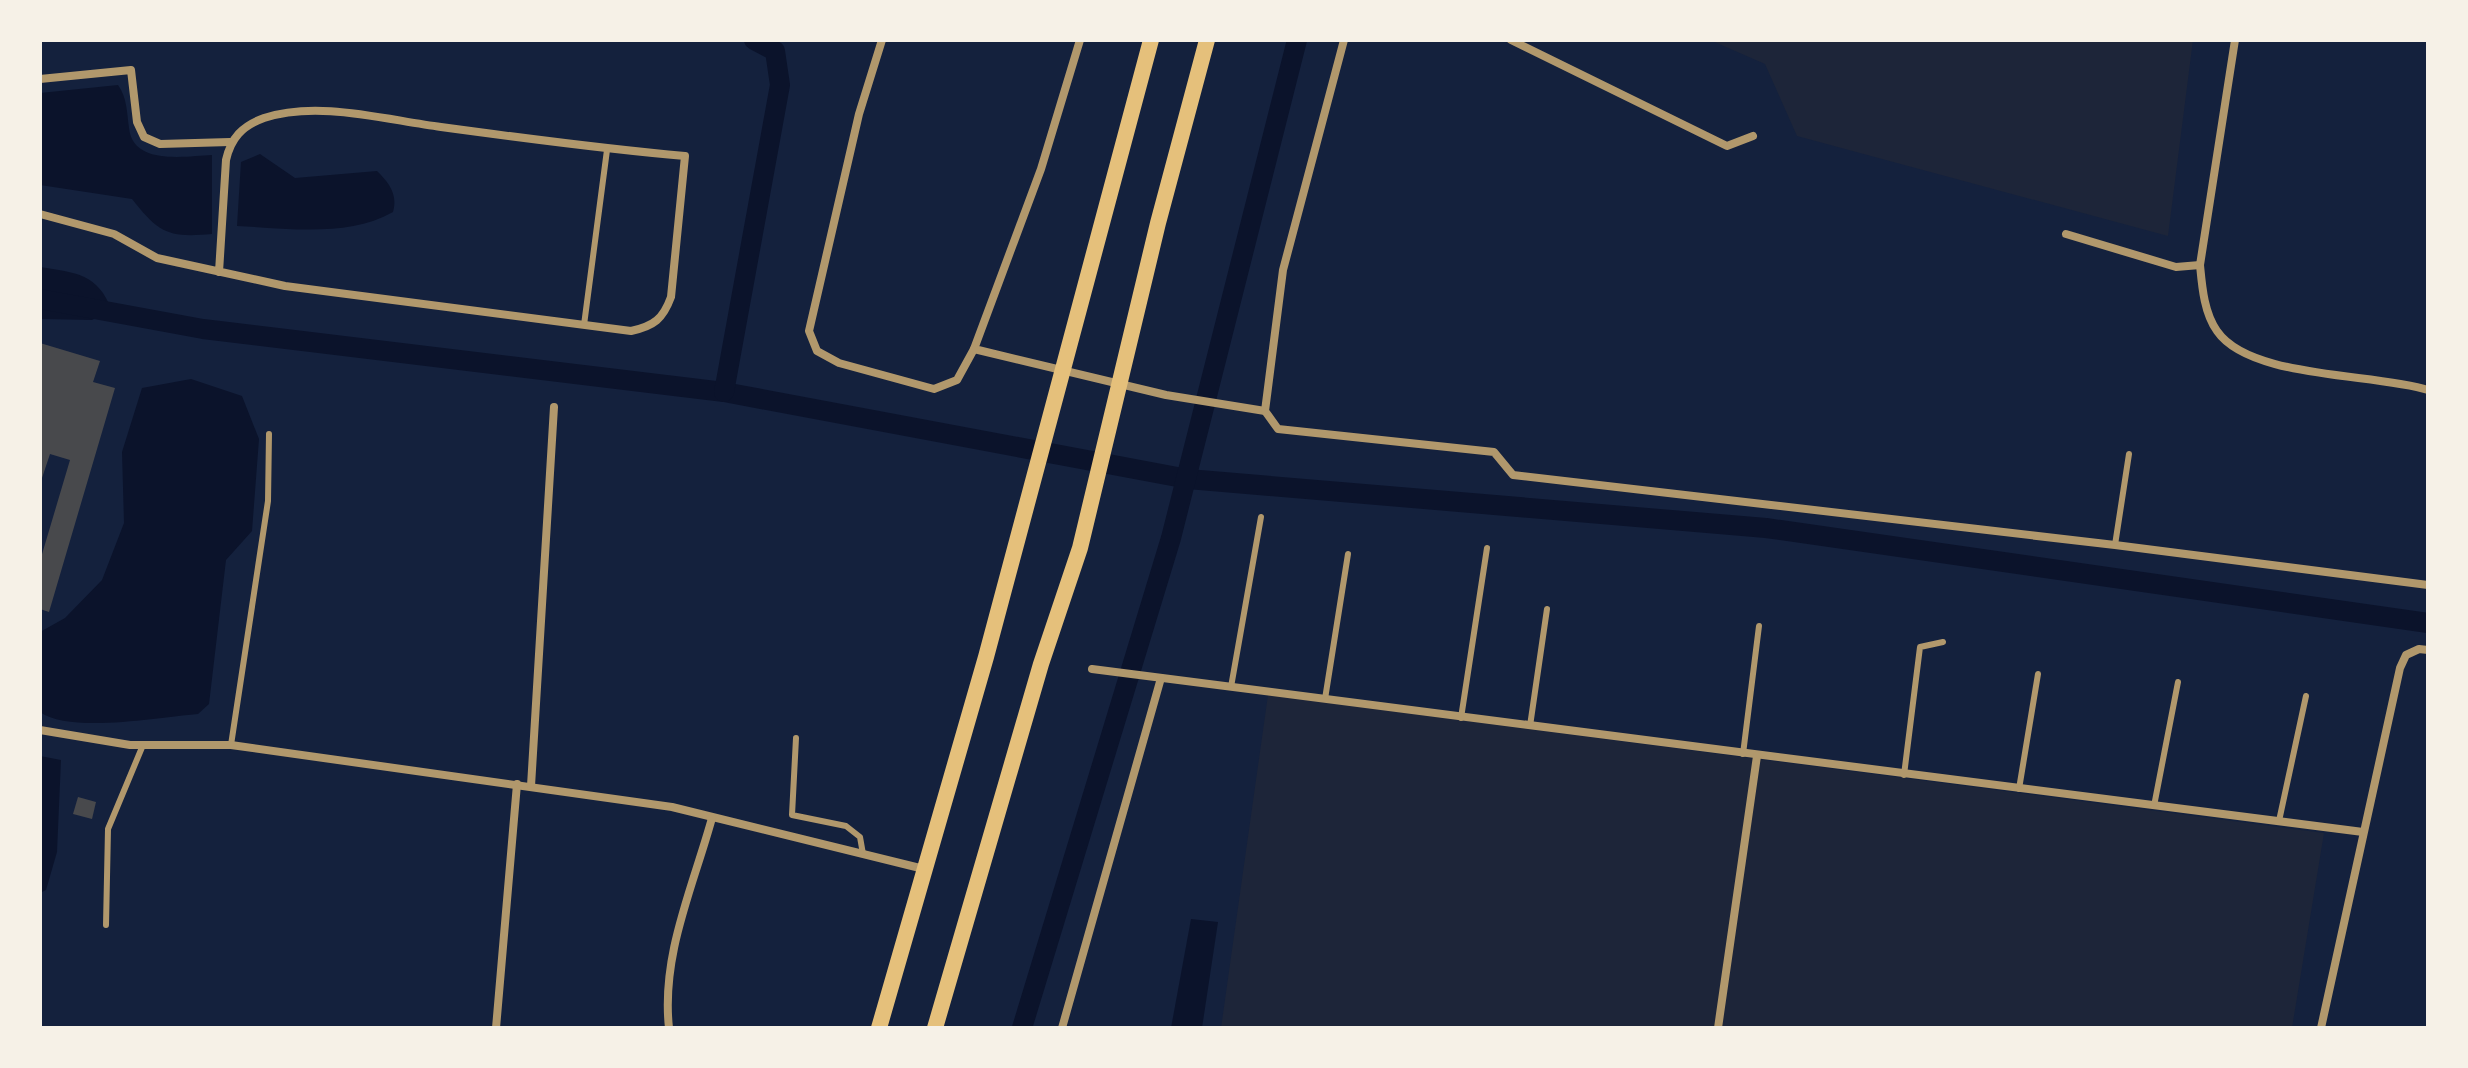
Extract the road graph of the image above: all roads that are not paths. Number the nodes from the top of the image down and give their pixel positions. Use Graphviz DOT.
graph roads {
  1 [pos="882,40"];
  2 [pos="1080,40"];
  3 [pos="1151,40"];
  4 [pos="1207,40"];
  5 [pos="1344,40"];
  6 [pos="1511,40"];
  7 [pos="2235,40"];
  8 [pos="40,79"];
  9 [pos="1753,136"];
  10 [pos="230,142"];
  11 [pos="607,150"];
  12 [pos="40,214"];
  13 [pos="2066,234"];
  14 [pos="2200,265"];
  15 [pos="219,272"];
  16 [pos="584,325"];
  17 [pos="974,349"];
  18 [pos="2428,390"];
  19 [pos="554,407"];
  20 [pos="1265,411"];
  21 [pos="269,434"];
  22 [pos="2129,454"];
  23 [pos="1261,517"];
  24 [pos="2115,545"];
  25 [pos="1487,548"];
  26 [pos="1348,554"];
  27 [pos="2428,585"];
  28 [pos="1547,609"];
  29 [pos="1759,626"];
  30 [pos="1943,642"];
  31 [pos="2428,650"];
  32 [pos="1092,669"];
  33 [pos="2038,674"];
  34 [pos="1156,677"];
  35 [pos="2178,682"];
  36 [pos="1231,687"];
  37 [pos="2306,696"];
  38 [pos="1325,699"];
  39 [pos="1461,718"];
  40 [pos="1530,726"];
  41 [pos="40,730"];
  42 [pos="796,738"];
  43 [pos="143,745"];
  44 [pos="231,745"];
  45 [pos="1743,755"];
  46 [pos="1757,756"];
  47 [pos="1904,775"];
  48 [pos="517,784"];
  49 [pos="531,786"];
  50 [pos="2019,789"];
  51 [pos="2154,806"];
  52 [pos="712,818"];
  53 [pos="2279,821"];
  54 [pos="2363,832"];
  55 [pos="863,854"];
  56 [pos="925,869"];
  57 [pos="106,925"];
  58 [pos="496,1028"];
  59 [pos="669,1028"];
  60 [pos="879,1028"];
  61 [pos="935,1028"];
  62 [pos="1062,1028"];
  63 [pos="1718,1028"];
  64 [pos="2321,1028"];
  1 -- 17 [label="street"];
  2 -- 17 [label="street"];
  3 -- 56 [label="main road"];
  4 -- 61 [label="main road"];
  5 -- 20 [label="street"];
  6 -- 9 [label="street"];
  7 -- 14 [label="street"];
  8 -- 10 [label="street"];
  10 -- 11 [label="street"];
  10 -- 15 [label="street"];
  11 -- 16 [label="lane"];
  11 -- 16 [label="street"];
  12 -- 15 [label="street"];
  13 -- 14 [label="street"];
  14 -- 18 [label="street"];
  15 -- 16 [label="street"];
  17 -- 20 [label="street"];
  19 -- 49 [label="street"];
  20 -- 24 [label="street"];
  21 -- 44 [label="lane"];
  22 -- 24 [label="lane"];
  23 -- 36 [label="lane"];
  24 -- 27 [label="street"];
  25 -- 39 [label="lane"];
  26 -- 38 [label="lane"];
  28 -- 40 [label="lane"];
  29 -- 45 [label="lane"];
  30 -- 47 [label="lane"];
  31 -- 54 [label="street"];
  32 -- 34 [label="street"];
  33 -- 50 [label="lane"];
  34 -- 36 [label="street"];
  34 -- 62 [label="street"];
  35 -- 51 [label="lane"];
  36 -- 38 [label="street"];
  37 -- 53 [label="lane"];
  38 -- 39 [label="street"];
  39 -- 40 [label="street"];
  40 -- 45 [label="street"];
  41 -- 43 [label="street"];
  42 -- 55 [label="lane"];
  43 -- 44 [label="street"];
  43 -- 57 [label="lane"];
  44 -- 48 [label="street"];
  45 -- 46 [label="street"];
  46 -- 47 [label="street"];
  46 -- 63 [label="street"];
  47 -- 50 [label="street"];
  48 -- 49 [label="street"];
  48 -- 58 [label="street"];
  49 -- 52 [label="street"];
  50 -- 51 [label="street"];
  51 -- 53 [label="street"];
  52 -- 55 [label="street"];
  52 -- 59 [label="street"];
  53 -- 54 [label="street"];
  54 -- 64 [label="street"];
  55 -- 56 [label="street"];
  56 -- 60 [label="main road"];
}
